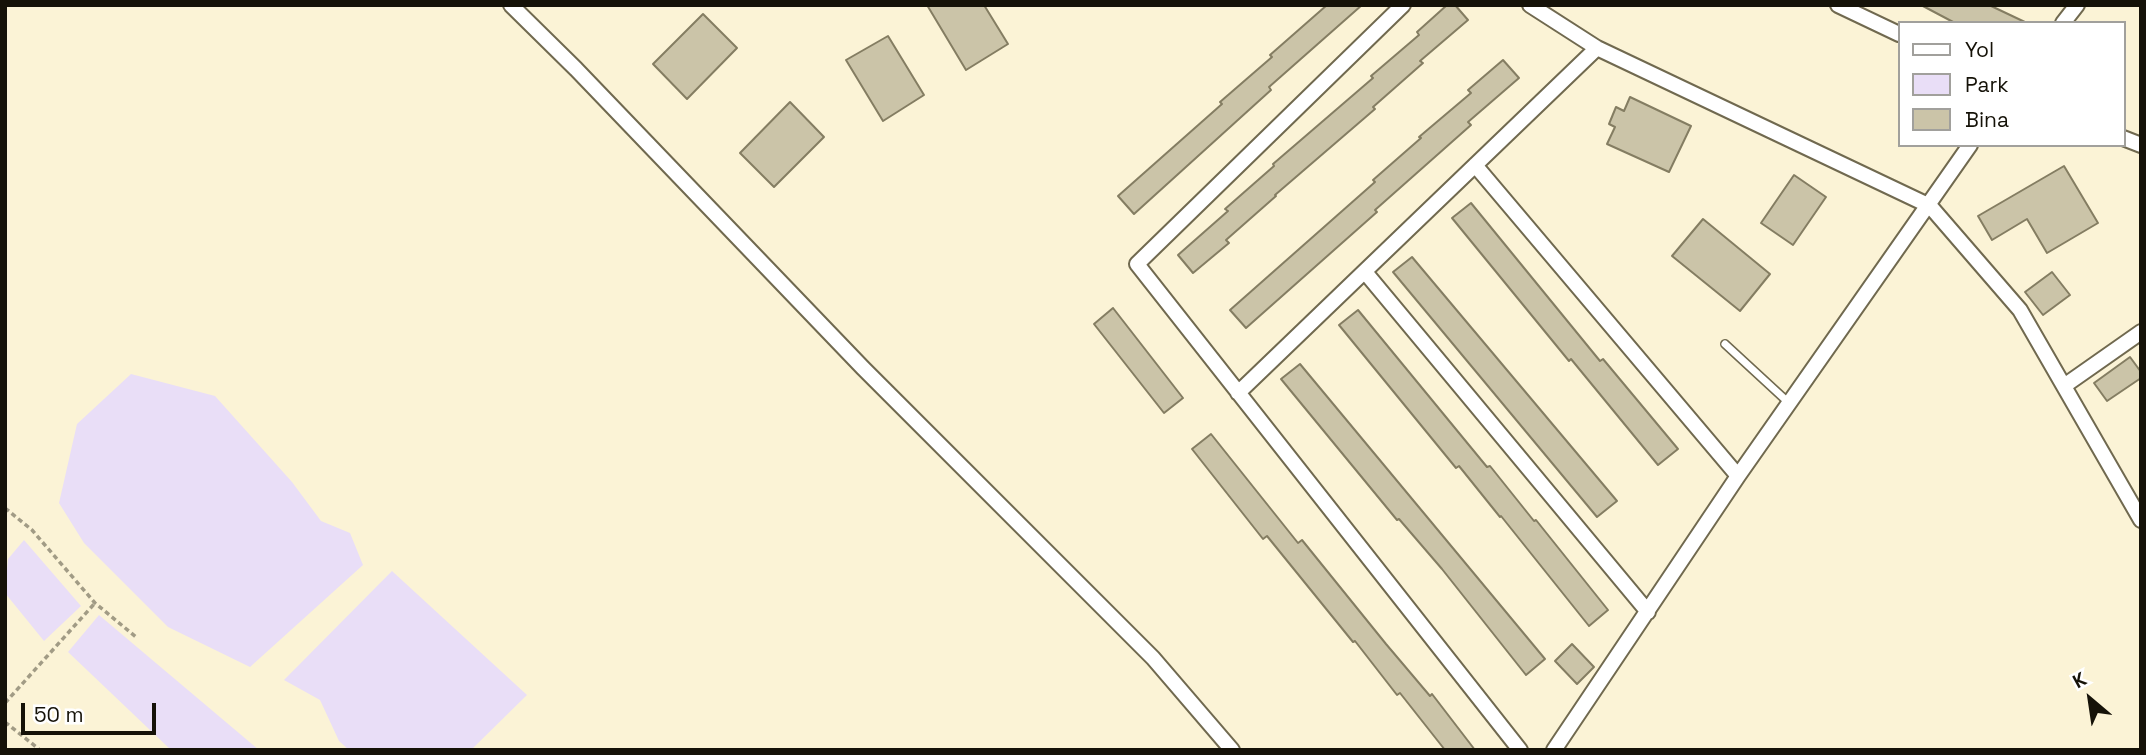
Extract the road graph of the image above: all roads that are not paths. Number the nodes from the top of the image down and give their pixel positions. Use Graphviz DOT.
graph roads {
  1 [pos="510,5"];
  2 [pos="1403,5"];
  3 [pos="1530,5"];
  4 [pos="1838,5"];
  5 [pos="2077,5"];
  6 [pos="2065,21"];
  7 [pos="1898,34"];
  8 [pos="1597,48"];
  9 [pos="1969,147"];
  10 [pos="1475,166"];
  11 [pos="1930,206"];
  12 [pos="1364,272"];
  13 [pos="2141,332"];
  14 [pos="1725,344"];
  15 [pos="2064,386"];
  16 [pos="1238,393"];
  17 [pos="1790,403"];
  18 [pos="1738,476"];
  19 [pos="2141,520"];
  20 [pos="1648,612"];
  21 [pos="1232,750"];
  22 [pos="1520,750"];
  23 [pos="1554,750"];
  1 -- 21 [label="street"];
  2 -- 16 [label="street"];
  3 -- 8 [label="street"];
  4 -- 7 [label="street"];
  5 -- 6 [label="street"];
  8 -- 10 [label="street"];
  8 -- 11 [label="street"];
  9 -- 11 [label="street"];
  10 -- 12 [label="street"];
  10 -- 18 [label="street"];
  11 -- 15 [label="street"];
  11 -- 17 [label="street"];
  12 -- 16 [label="street"];
  12 -- 20 [label="street"];
  13 -- 15 [label="street"];
  14 -- 17 [label="lane"];
  15 -- 19 [label="street"];
  16 -- 22 [label="street"];
  17 -- 18 [label="street"];
  18 -- 20 [label="street"];
  20 -- 23 [label="street"];
}
